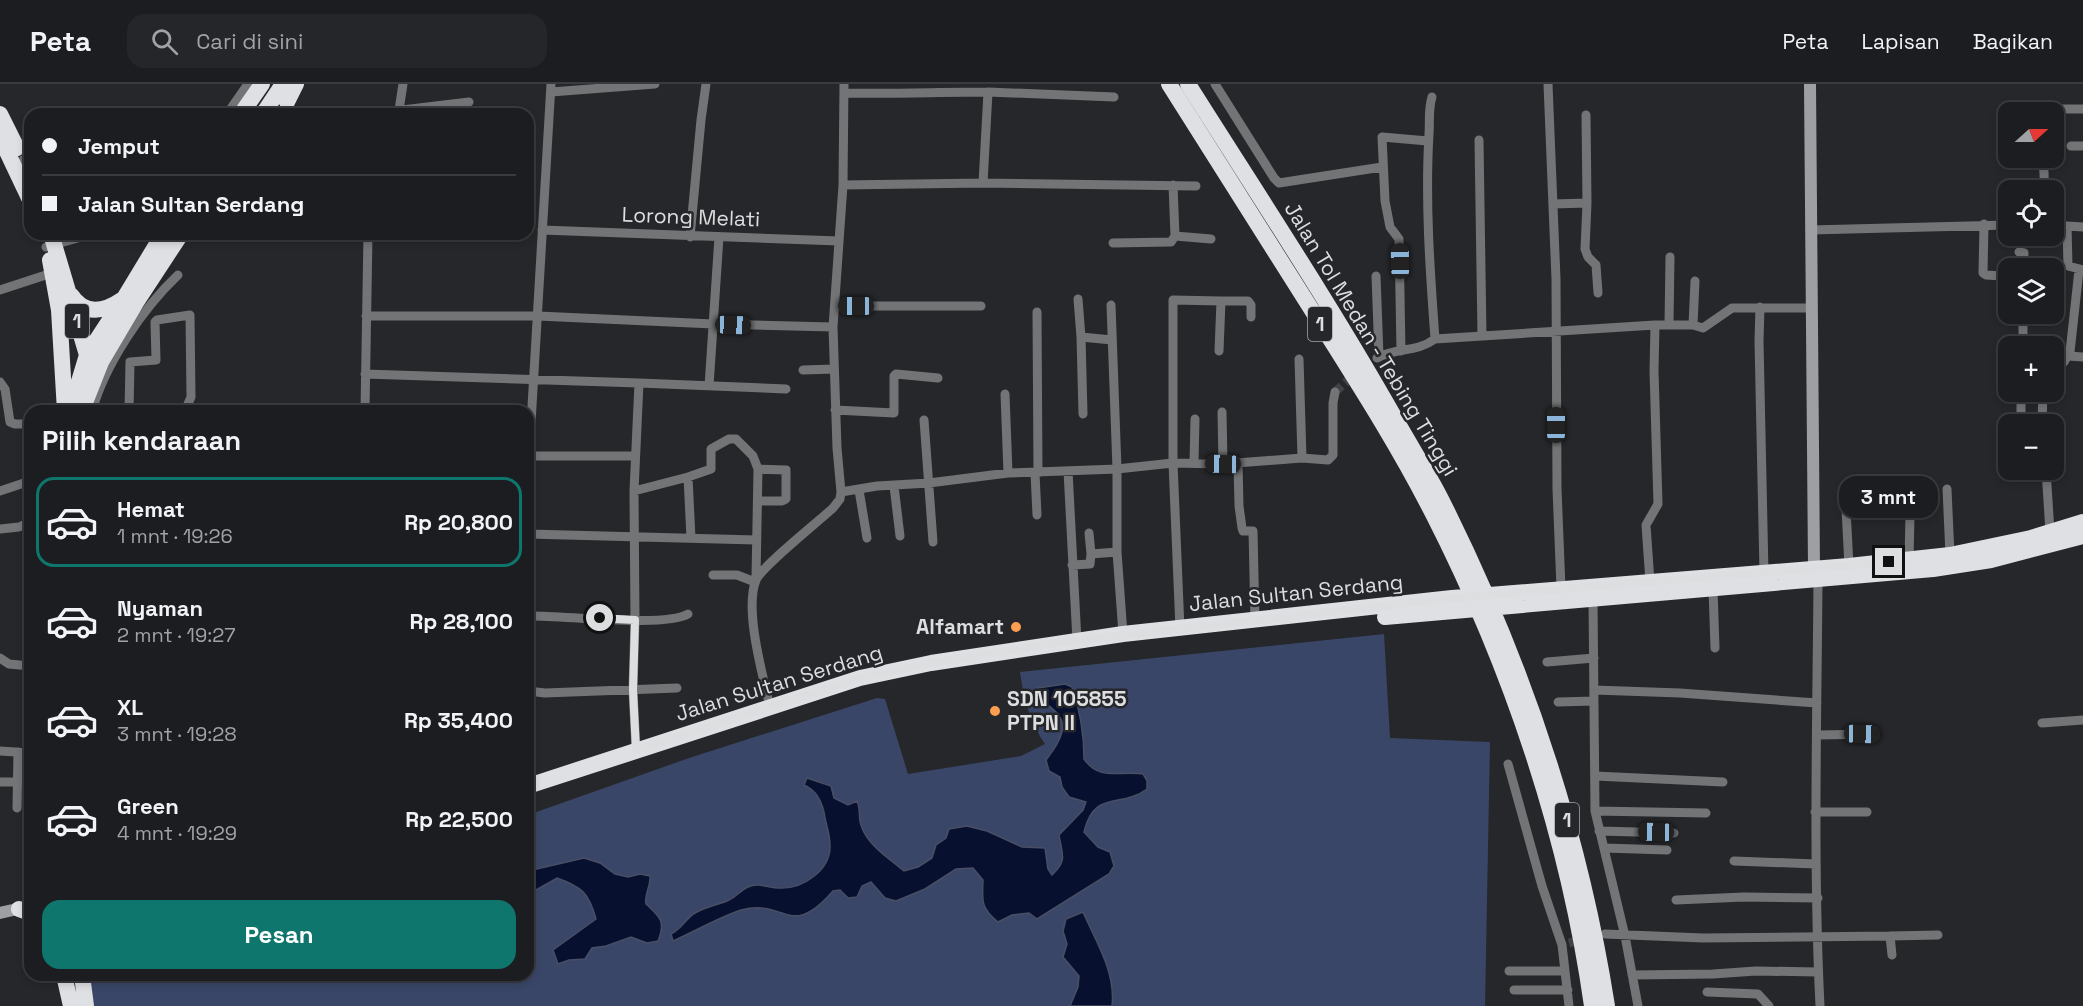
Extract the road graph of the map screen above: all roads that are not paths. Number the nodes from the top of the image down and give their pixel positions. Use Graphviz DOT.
graph roads {
  1 [pos="248,84"];
  2 [pos="262,84"];
  3 [pos="284,84"];
  4 [pos="296,84"];
  5 [pos="403,84"];
  6 [pos="655,84"];
  7 [pos="706,84"];
  8 [pos="1169,84"];
  9 [pos="1188,84"];
  10 [pos="1215,84"];
  11 [pos="1810,84"];
  12 [pos="635,85"];
  13 [pos="1548,85"];
  14 [pos="551,88"];
  15 [pos="844,88"];
  16 [pos="940,88"];
  17 [pos="988,92"];
  18 [pos="1114,97"];
  19 [pos="1432,97"];
  20 [pos="469,102"];
  21 [pos="231,108"];
  22 [pos="245,108"];
  23 [pos="267,108"];
  24 [pos="284,108"];
  25 [pos="399,108"];
  26 [pos="416,108"];
  27 [pos="2064,109"];
  28 [pos="2083,109"];
  29 [pos="0,114"];
  30 [pos="1586,115"];
  31 [pos="0,137"];
  32 [pos="1479,140"];
  33 [pos="1428,141"];
  34 [pos="2071,146"];
  35 [pos="2083,146"];
  36 [pos="24,154"];
  37 [pos="1382,167"];
  38 [pos="983,183"];
  39 [pos="843,185"];
  40 [pos="1173,185"];
  41 [pos="1196,186"];
  42 [pos="24,187"];
  43 [pos="1587,202"];
  44 [pos="1553,204"];
  45 [pos="1984,224"];
  46 [pos="1998,225"];
  47 [pos="2067,226"];
  48 [pos="2083,226"];
  49 [pos="542,230"];
  50 [pos="1810,230"];
  51 [pos="1175,236"];
  52 [pos="690,237"];
  53 [pos="719,237"];
  54 [pos="1211,239"];
  55 [pos="48,240"];
  56 [pos="159,240"];
  57 [pos="177,240"];
  58 [pos="181,240"];
  59 [pos="368,240"];
  60 [pos="839,241"];
  61 [pos="1113,243"];
  62 [pos="2019,252"];
  63 [pos="167,255"];
  64 [pos="1670,257"];
  65 [pos="2024,258"];
  66 [pos="2081,270"];
  67 [pos="58,271"];
  68 [pos="178,275"];
  69 [pos="1376,276"];
  70 [pos="1998,276"];
  71 [pos="1695,282"];
  72 [pos="0,290"];
  73 [pos="69,291"];
  74 [pos="1598,293"];
  75 [pos="125,297"];
  76 [pos="1078,299"];
  77 [pos="1221,301"];
  78 [pos="1111,305"];
  79 [pos="835,306"];
  80 [pos="981,306"];
  81 [pos="1760,307"];
  82 [pos="1811,308"];
  83 [pos="1037,312"];
  84 [pos="366,316"];
  85 [pos="538,316"];
  86 [pos="1251,317"];
  87 [pos="712,324"];
  88 [pos="1669,324"];
  89 [pos="1655,325"];
  90 [pos="1693,325"];
  91 [pos="833,327"];
  92 [pos="1556,332"];
  93 [pos="1482,336"];
  94 [pos="1081,337"];
  95 [pos="1435,339"];
  96 [pos="1112,340"];
  97 [pos="1219,351"];
  98 [pos="1401,351"];
  99 [pos="87,356"];
  100 [pos="2068,356"];
  101 [pos="2083,357"];
  102 [pos="1299,359"];
  103 [pos="2064,360"];
  104 [pos="834,369"];
  105 [pos="803,370"];
  106 [pos="365,374"];
  107 [pos="938,378"];
  108 [pos="535,379"];
  109 [pos="0,382"];
  110 [pos="639,383"];
  111 [pos="709,386"];
  112 [pos="786,388"];
  113 [pos="1335,392"];
  114 [pos="1005,394"];
  115 [pos="65,405"];
  116 [pos="83,405"];
  117 [pos="85,405"];
  118 [pos="86,405"];
  119 [pos="129,405"];
  120 [pos="188,405"];
  121 [pos="365,405"];
  122 [pos="533,405"];
  123 [pos="836,410"];
  124 [pos="1222,412"];
  125 [pos="1083,414"];
  126 [pos="1195,419"];
  127 [pos="924,420"];
  128 [pos="24,424"];
  129 [pos="534,456"];
  130 [pos="636,456"];
  131 [pos="1302,458"];
  132 [pos="1173,463"];
  133 [pos="1194,463"];
  134 [pos="1238,463"];
  135 [pos="1223,464"];
  136 [pos="758,469"];
  137 [pos="1117,469"];
  138 [pos="1068,471"];
  139 [pos="1008,473"];
  140 [pos="1036,473"];
  141 [pos="688,477"];
  142 [pos="2047,480"];
  143 [pos="928,483"];
  144 [pos="24,484"];
  145 [pos="894,486"];
  146 [pos="1947,489"];
  147 [pos="859,490"];
  148 [pos="0,491"];
  149 [pos="634,491"];
  150 [pos="841,492"];
  151 [pos="758,501"];
  152 [pos="1846,509"];
  153 [pos="1037,515"];
  154 [pos="1910,515"];
  155 [pos="2083,522"];
  156 [pos="24,525"];
  157 [pos="0,529"];
  158 [pos="2050,532"];
  159 [pos="1089,533"];
  160 [pos="534,534"];
  161 [pos="900,536"];
  162 [pos="2083,536"];
  163 [pos="634,537"];
  164 [pos="691,538"];
  165 [pos="867,538"];
  166 [pos="756,540"];
  167 [pos="933,542"];
  168 [pos="1118,552"];
  169 [pos="1091,554"];
  170 [pos="1950,555"];
  171 [pos="1909,560"];
  172 [pos="1072,565"];
  173 [pos="1849,566"];
  174 [pos="1468,570"];
  175 [pos="1764,573"];
  176 [pos="1816,574"];
  177 [pos="713,575"];
  178 [pos="756,580"];
  179 [pos="1650,582"];
  180 [pos="1561,588"];
  181 [pos="1713,589"];
  182 [pos="1593,600"];
  183 [pos="1371,613"];
  184 [pos="688,614"];
  185 [pos="534,616"];
  186 [pos="635,620"];
  187 [pos="1255,621"];
  188 [pos="1180,629"];
  189 [pos="1123,634"];
  190 [pos="1077,641"];
  191 [pos="1500,645"];
  192 [pos="1715,648"];
  193 [pos="0,658"];
  194 [pos="1594,658"];
  195 [pos="1547,662"];
  196 [pos="24,665"];
  197 [pos="677,688"];
  198 [pos="633,690"];
  199 [pos="1594,690"];
  200 [pos="534,692"];
  201 [pos="1594,701"];
  202 [pos="1558,702"];
  203 [pos="1817,703"];
  204 [pos="770,708"];
  205 [pos="2083,720"];
  206 [pos="2042,723"];
  207 [pos="1874,734"];
  208 [pos="1818,735"];
  209 [pos="636,750"];
  210 [pos="0,751"];
  211 [pos="18,752"];
  212 [pos="24,752"];
  213 [pos="1508,764"];
  214 [pos="1595,776"];
  215 [pos="0,782"];
  216 [pos="17,782"];
  217 [pos="1723,782"];
  218 [pos="534,784"];
  219 [pos="534,795"];
  220 [pos="17,808"];
  221 [pos="1595,811"];
  222 [pos="1815,812"];
  223 [pos="1867,812"];
  224 [pos="1706,813"];
  225 [pos="1599,831"];
  226 [pos="1674,833"];
  227 [pos="1604,848"];
  228 [pos="1667,850"];
  229 [pos="1734,861"];
  230 [pos="1816,864"];
  231 [pos="1818,898"];
  232 [pos="1676,900"];
  233 [pos="24,909"];
  234 [pos="0,914"];
  235 [pos="1605,934"];
  236 [pos="1938,935"];
  237 [pos="1625,936"];
  238 [pos="1890,936"];
  239 [pos="1817,937"];
  240 [pos="1892,955"];
  241 [pos="1509,971"];
  242 [pos="1565,971"];
  243 [pos="1818,972"];
  244 [pos="1632,975"];
  245 [pos="66,981"];
  246 [pos="71,981"];
  247 [pos="83,981"];
  248 [pos="1514,990"];
  249 [pos="1568,990"];
  250 [pos="1707,992"];
  251 [pos="72,1006"];
  252 [pos="87,1006"];
  253 [pos="1569,1006"];
  254 [pos="1592,1006"];
  255 [pos="1607,1006"];
  256 [pos="1638,1006"];
  257 [pos="1769,1006"];
  258 [pos="1820,1006"];
  1 -- 21 [label="street"];
  2 -- 22 [label="highway"];
  3 -- 23 [label="highway"];
  4 -- 24 [label="highway"];
  5 -- 25 [label="street"];
  6 -- 12 [label="street"];
  7 -- 52 [label="street"];
  8 -- 174 [label="highway, Jalan Tol Medan - Tebing Tinggi / 1"];
  9 -- 174 [label="highway, Jalan Tol Medan - Tebing Tinggi / 1"];
  10 -- 37 [label="street"];
  11 -- 50 [label="street"];
  12 -- 14 [label="street"];
  13 -- 44 [label="street"];
  14 -- 49 [label="street"];
  15 -- 16 [label="street"];
  15 -- 39 [label="street"];
  16 -- 17 [label="street"];
  17 -- 18 [label="street"];
  17 -- 38 [label="street"];
  19 -- 33 [label="street"];
  20 -- 26 [label="street"];
  27 -- 28 [label="street"];
  29 -- 36 [label="highway"];
  30 -- 43 [label="street"];
  31 -- 42 [label="highway"];
  32 -- 93 [label="street"];
  33 -- 37 [label="street"];
  33 -- 95 [label="street"];
  34 -- 35 [label="street"];
  37 -- 98 [label="street"];
  38 -- 39 [label="street"];
  38 -- 40 [label="street"];
  39 -- 60 [label="street"];
  40 -- 41 [label="street"];
  40 -- 51 [label="street"];
  43 -- 44 [label="street"];
  43 -- 74 [label="street"];
  44 -- 92 [label="street"];
  45 -- 46 [label="street"];
  45 -- 50 [label="street"];
  45 -- 70 [label="street"];
  47 -- 48 [label="street"];
  47 -- 66 [label="street"];
  49 -- 52 [label="street, Lorong Melati"];
  49 -- 85 [label="street"];
  50 -- 82 [label="street"];
  51 -- 54 [label="street"];
  51 -- 61 [label="street"];
  52 -- 53 [label="street, Lorong Melati"];
  53 -- 60 [label="street, Lorong Melati"];
  53 -- 87 [label="street"];
  55 -- 67 [label="highway, 1"];
  56 -- 75 [label="highway"];
  57 -- 63 [label="highway"];
  58 -- 63 [label="highway"];
  59 -- 84 [label="street"];
  60 -- 79 [label="street"];
  62 -- 65 [label="street"];
  63 -- 117 [label="highway"];
  64 -- 88 [label="street"];
  66 -- 100 [label="street"];
  67 -- 72 [label="street"];
  67 -- 73 [label="highway, 1"];
  67 -- 115 [label="highway, 1"];
  68 -- 118 [label="street"];
  69 -- 98 [label="street"];
  71 -- 90 [label="street"];
  73 -- 75 [label="highway"];
  73 -- 99 [label="highway, 1"];
  75 -- 99 [label="highway"];
  76 -- 94 [label="street"];
  77 -- 86 [label="street"];
  77 -- 97 [label="street"];
  77 -- 132 [label="street"];
  78 -- 96 [label="street"];
  79 -- 80 [label="street"];
  79 -- 91 [label="street"];
  81 -- 82 [label="street"];
  81 -- 90 [label="street"];
  81 -- 175 [label="street"];
  82 -- 176 [label="street"];
  83 -- 140 [label="street"];
  84 -- 85 [label="street"];
  84 -- 106 [label="street"];
  85 -- 87 [label="street"];
  85 -- 108 [label="street"];
  87 -- 91 [label="street"];
  87 -- 111 [label="street"];
  88 -- 89 [label="street"];
  88 -- 90 [label="street"];
  89 -- 92 [label="street"];
  89 -- 179 [label="street"];
  91 -- 104 [label="street"];
  92 -- 93 [label="street"];
  92 -- 180 [label="street"];
  93 -- 95 [label="street"];
  94 -- 96 [label="street"];
  94 -- 125 [label="street"];
  95 -- 98 [label="street"];
  96 -- 137 [label="street"];
  99 -- 116 [label="highway"];
  100 -- 101 [label="street"];
  100 -- 103 [label="street"];
  102 -- 131 [label="street"];
  104 -- 105 [label="street"];
  104 -- 123 [label="street"];
  106 -- 108 [label="street"];
  106 -- 121 [label="street"];
  107 -- 123 [label="street"];
  108 -- 110 [label="street"];
  108 -- 122 [label="street"];
  109 -- 128 [label="street"];
  110 -- 111 [label="street"];
  110 -- 130 [label="street"];
  111 -- 112 [label="street"];
  113 -- 131 [label="street"];
  114 -- 139 [label="street"];
  119 -- 120 [label="street"];
  123 -- 150 [label="street"];
  124 -- 135 [label="street"];
  126 -- 133 [label="street"];
  127 -- 143 [label="street"];
  129 -- 130 [label="street"];
  130 -- 149 [label="street"];
  131 -- 134 [label="street"];
  132 -- 133 [label="street"];
  132 -- 137 [label="street"];
  132 -- 188 [label="street"];
  133 -- 135 [label="street"];
  134 -- 135 [label="street"];
  134 -- 187 [label="street"];
  136 -- 141 [label="street"];
  136 -- 151 [label="street"];
  136 -- 151 [label="street"];
  137 -- 138 [label="street"];
  137 -- 168 [label="street"];
  138 -- 140 [label="street"];
  138 -- 172 [label="street"];
  139 -- 140 [label="street"];
  139 -- 143 [label="street"];
  140 -- 153 [label="street"];
  141 -- 149 [label="street"];
  141 -- 164 [label="street"];
  142 -- 158 [label="street"];
  143 -- 145 [label="street"];
  143 -- 167 [label="street"];
  144 -- 148 [label="street"];
  145 -- 147 [label="street"];
  145 -- 161 [label="street"];
  146 -- 170 [label="street"];
  147 -- 150 [label="street"];
  147 -- 165 [label="street"];
  149 -- 163 [label="street"];
  150 -- 178 [label="street"];
  151 -- 166 [label="street"];
  152 -- 173 [label="street"];
  154 -- 171 [label="street"];
  155 -- 158 [label="highway, Jalan Sultan Serdang"];
  156 -- 157 [label="street"];
  158 -- 170 [label="highway, Jalan Sultan Serdang"];
  159 -- 169 [label="street"];
  160 -- 163 [label="street"];
  162 -- 176 [label="highway, Jalan Sultan Serdang"];
  163 -- 164 [label="street"];
  163 -- 186 [label="street"];
  164 -- 166 [label="street"];
  166 -- 178 [label="street"];
  168 -- 169 [label="street"];
  168 -- 189 [label="street"];
  169 -- 172 [label="street"];
  170 -- 171 [label="highway, Jalan Sultan Serdang"];
  171 -- 173 [label="highway, Jalan Sultan Serdang"];
  172 -- 190 [label="street"];
  173 -- 176 [label="highway, Jalan Sultan Serdang"];
  174 -- 191 [label="highway, Jalan Tol Medan - Tebing Tinggi / 1"];
  175 -- 176 [label="highway, Jalan Sultan Serdang"];
  175 -- 179 [label="highway, Jalan Sultan Serdang"];
  176 -- 181 [label="highway, Jalan Sultan Serdang"];
  176 -- 203 [label="street"];
  177 -- 178 [label="street"];
  178 -- 204 [label="street"];
  179 -- 180 [label="highway, Jalan Sultan Serdang"];
  180 -- 183 [label="highway, Jalan Sultan Serdang"];
  181 -- 182 [label="highway, Jalan Sultan Serdang"];
  181 -- 192 [label="street"];
  182 -- 183 [label="highway, Jalan Sultan Serdang"];
  182 -- 194 [label="street"];
  183 -- 187 [label="highway, Jalan Sultan Serdang"];
  183 -- 219 [label="highway, Jalan Sultan Serdang"];
  184 -- 186 [label="street"];
  185 -- 186 [label="street"];
  186 -- 198 [label="street"];
  187 -- 188 [label="highway, Jalan Sultan Serdang"];
  188 -- 189 [label="highway, Jalan Sultan Serdang"];
  189 -- 190 [label="highway, Jalan Sultan Serdang"];
  190 -- 204 [label="highway, Jalan Sultan Serdang"];
  191 -- 254 [label="highway, Jalan Tol Medan - Tebing Tinggi / 1"];
  191 -- 255 [label="highway, Jalan Tol Medan - Tebing Tinggi / 1"];
  193 -- 196 [label="street"];
  194 -- 195 [label="street"];
  194 -- 199 [label="street"];
  197 -- 198 [label="street"];
  198 -- 200 [label="street"];
  198 -- 209 [label="street"];
  199 -- 201 [label="street"];
  199 -- 203 [label="street"];
  201 -- 202 [label="street"];
  201 -- 214 [label="street"];
  203 -- 208 [label="street"];
  204 -- 209 [label="highway, Jalan Sultan Serdang"];
  205 -- 206 [label="street"];
  207 -- 208 [label="street"];
  208 -- 222 [label="street"];
  209 -- 218 [label="highway, Jalan Sultan Serdang"];
  210 -- 211 [label="street"];
  211 -- 212 [label="street"];
  211 -- 216 [label="street"];
  213 -- 242 [label="street"];
  214 -- 217 [label="street"];
  214 -- 221 [label="street"];
  215 -- 216 [label="street"];
  216 -- 220 [label="street"];
  221 -- 224 [label="street"];
  221 -- 225 [label="street"];
  222 -- 223 [label="street"];
  222 -- 230 [label="street"];
  225 -- 226 [label="street"];
  225 -- 227 [label="street"];
  227 -- 228 [label="street"];
  227 -- 237 [label="street"];
  229 -- 230 [label="street"];
  230 -- 231 [label="street"];
  231 -- 232 [label="street"];
  231 -- 239 [label="street"];
  233 -- 234 [label="street"];
  235 -- 237 [label="street"];
  236 -- 238 [label="street"];
  237 -- 239 [label="street"];
  237 -- 244 [label="street"];
  238 -- 239 [label="street"];
  238 -- 240 [label="street"];
  239 -- 243 [label="street"];
  241 -- 242 [label="street"];
  242 -- 249 [label="street"];
  243 -- 244 [label="street"];
  243 -- 258 [label="street"];
  244 -- 256 [label="street"];
  245 -- 251 [label="highway"];
  246 -- 251 [label="highway"];
  247 -- 252 [label="highway"];
  248 -- 249 [label="street"];
  249 -- 253 [label="street"];
  250 -- 257 [label="street"];
}
